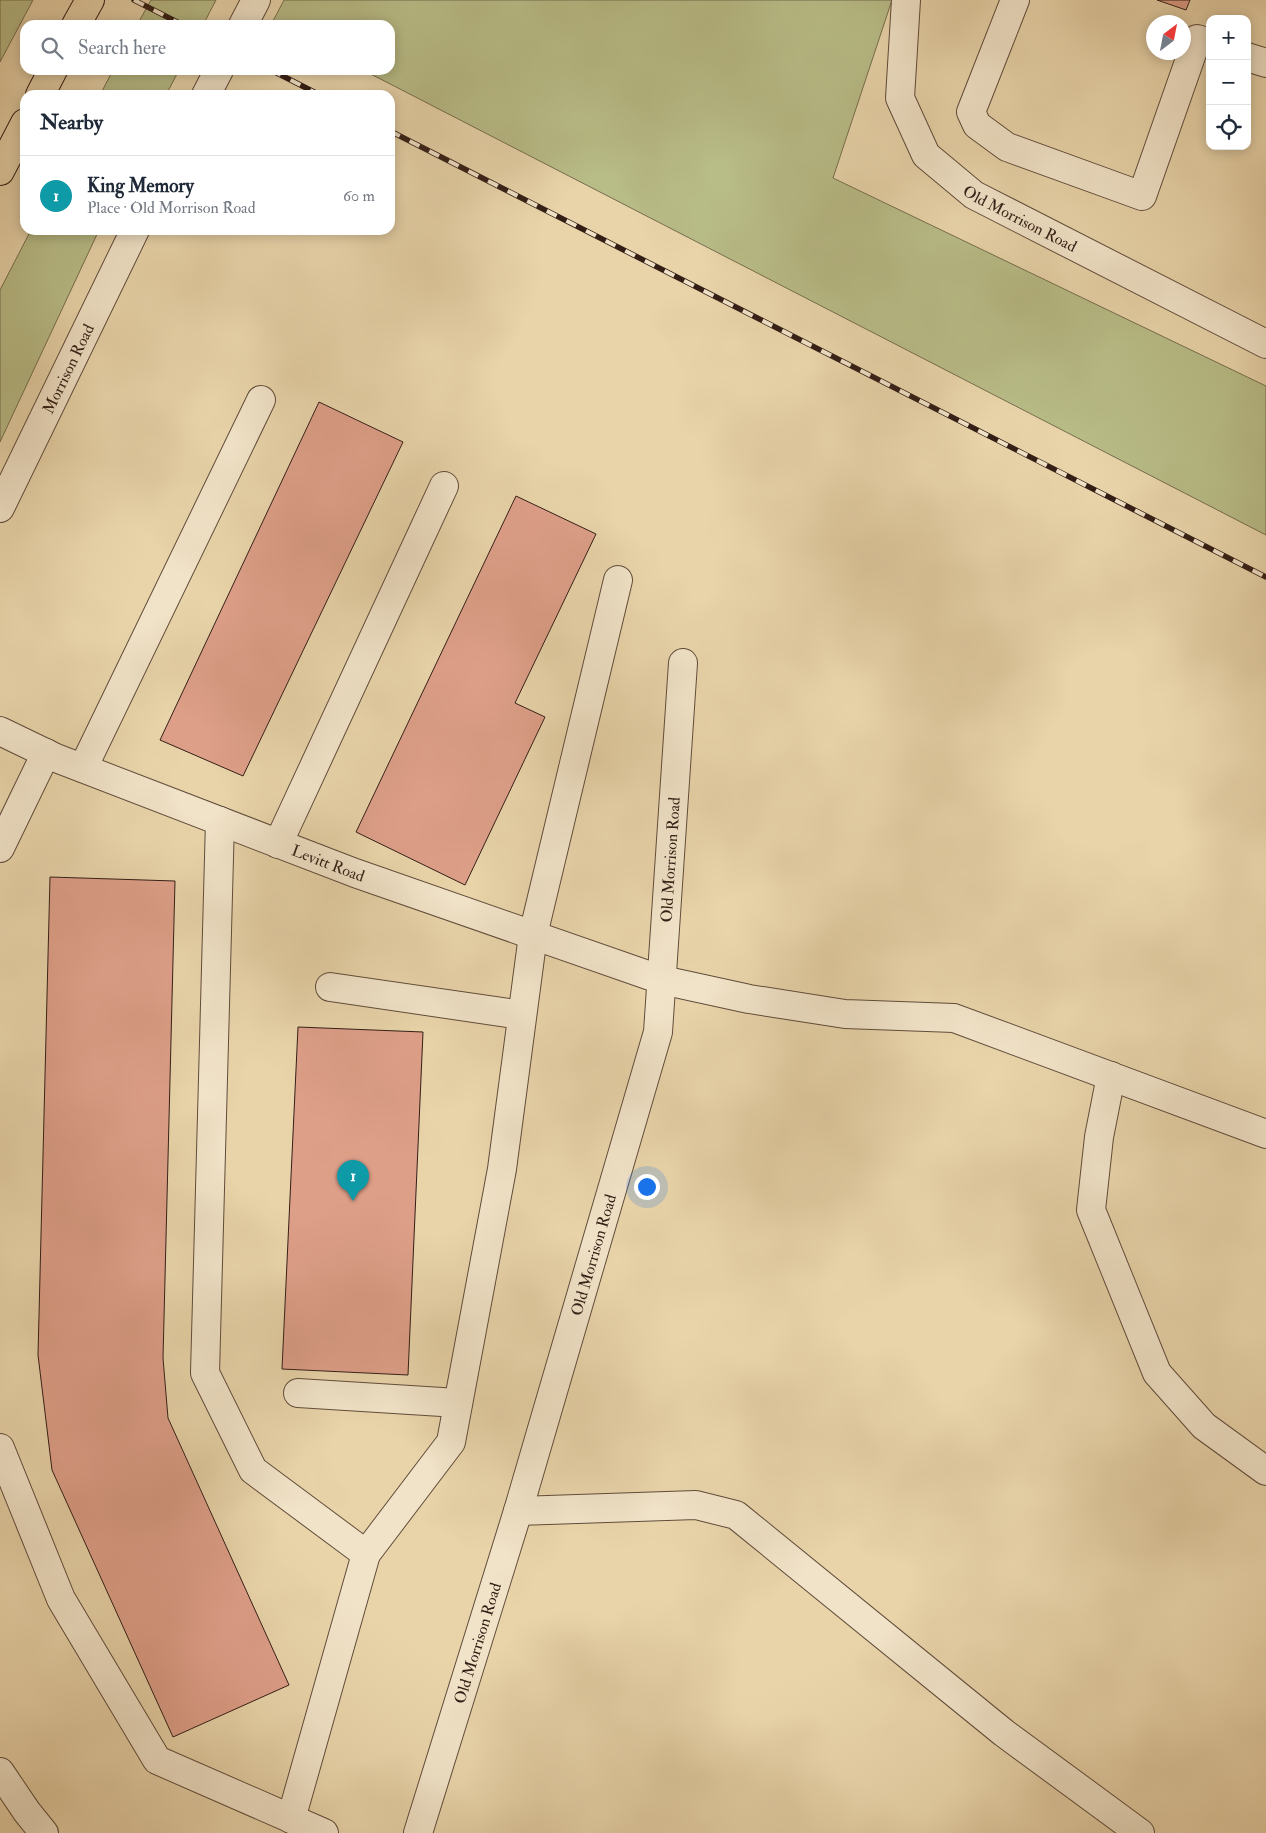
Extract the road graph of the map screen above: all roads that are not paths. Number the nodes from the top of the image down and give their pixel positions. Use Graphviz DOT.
graph roads {
  1 [pos="90,0"];
  2 [pos="256,0"];
  3 [pos="906,0"];
  4 [pos="1015,0"];
  5 [pos="79,20"];
  6 [pos="246,20"];
  7 [pos="1206,42"];
  8 [pos="1251,58"];
  9 [pos="1266,64"];
  10 [pos="50,75"];
  11 [pos="216,75"];
  12 [pos="43,90"];
  13 [pos="209,90"];
  14 [pos="20,133"];
  15 [pos="0,171"];
  16 [pos="133,235"];
  17 [pos="1266,344"];
  18 [pos="261,400"];
  19 [pos="444,486"];
  20 [pos="0,508"];
  21 [pos="618,580"];
  22 [pos="683,663"];
  23 [pos="0,731"];
  24 [pos="46,753"];
  25 [pos="83,768"];
  26 [pos="220,821"];
  27 [pos="278,844"];
  28 [pos="0,848"];
  29 [pos="533,935"];
  30 [pos="662,980"];
  31 [pos="330,987"];
  32 [pos="522,1015"];
  33 [pos="1111,1076"];
  34 [pos="1266,1134"];
  35 [pos="298,1393"];
  36 [pos="458,1403"];
  37 [pos="0,1448"];
  38 [pos="1266,1471"];
  39 [pos="518,1512"];
  40 [pos="366,1554"];
  41 [pos="0,1772"];
  42 [pos="291,1819"];
  43 [pos="44,1833"];
  44 [pos="324,1833"];
  45 [pos="418,1833"];
  46 [pos="1140,1833"];
  1 -- 5 [label="highway"];
  2 -- 6 [label="street"];
  3 -- 17 [label="street, Old Morrison Road"];
  4 -- 7 [label="street"];
  8 -- 9 [label="street"];
  10 -- 12 [label="highway"];
  11 -- 13 [label="street"];
  14 -- 15 [label="highway"];
  16 -- 20 [label="street, Morrison Road"];
  18 -- 25 [label="street"];
  19 -- 27 [label="street"];
  21 -- 29 [label="street"];
  22 -- 30 [label="street, Old Morrison Road"];
  23 -- 24 [label="street, Levitt Road"];
  24 -- 25 [label="street, Levitt Road"];
  24 -- 28 [label="street"];
  25 -- 26 [label="street, Levitt Road"];
  26 -- 27 [label="street, Levitt Road"];
  26 -- 40 [label="street"];
  27 -- 29 [label="street, Levitt Road"];
  29 -- 30 [label="street, Levitt Road"];
  29 -- 32 [label="street"];
  30 -- 33 [label="street, Levitt Road"];
  30 -- 39 [label="street, Old Morrison Road"];
  31 -- 32 [label="street"];
  32 -- 36 [label="street"];
  33 -- 34 [label="street, Levitt Road"];
  33 -- 38 [label="street"];
  35 -- 36 [label="street"];
  36 -- 40 [label="street"];
  37 -- 42 [label="street"];
  39 -- 45 [label="street, Old Morrison Road"];
  39 -- 46 [label="street"];
  40 -- 42 [label="street"];
  41 -- 43 [label="street"];
  42 -- 44 [label="street"];
}
